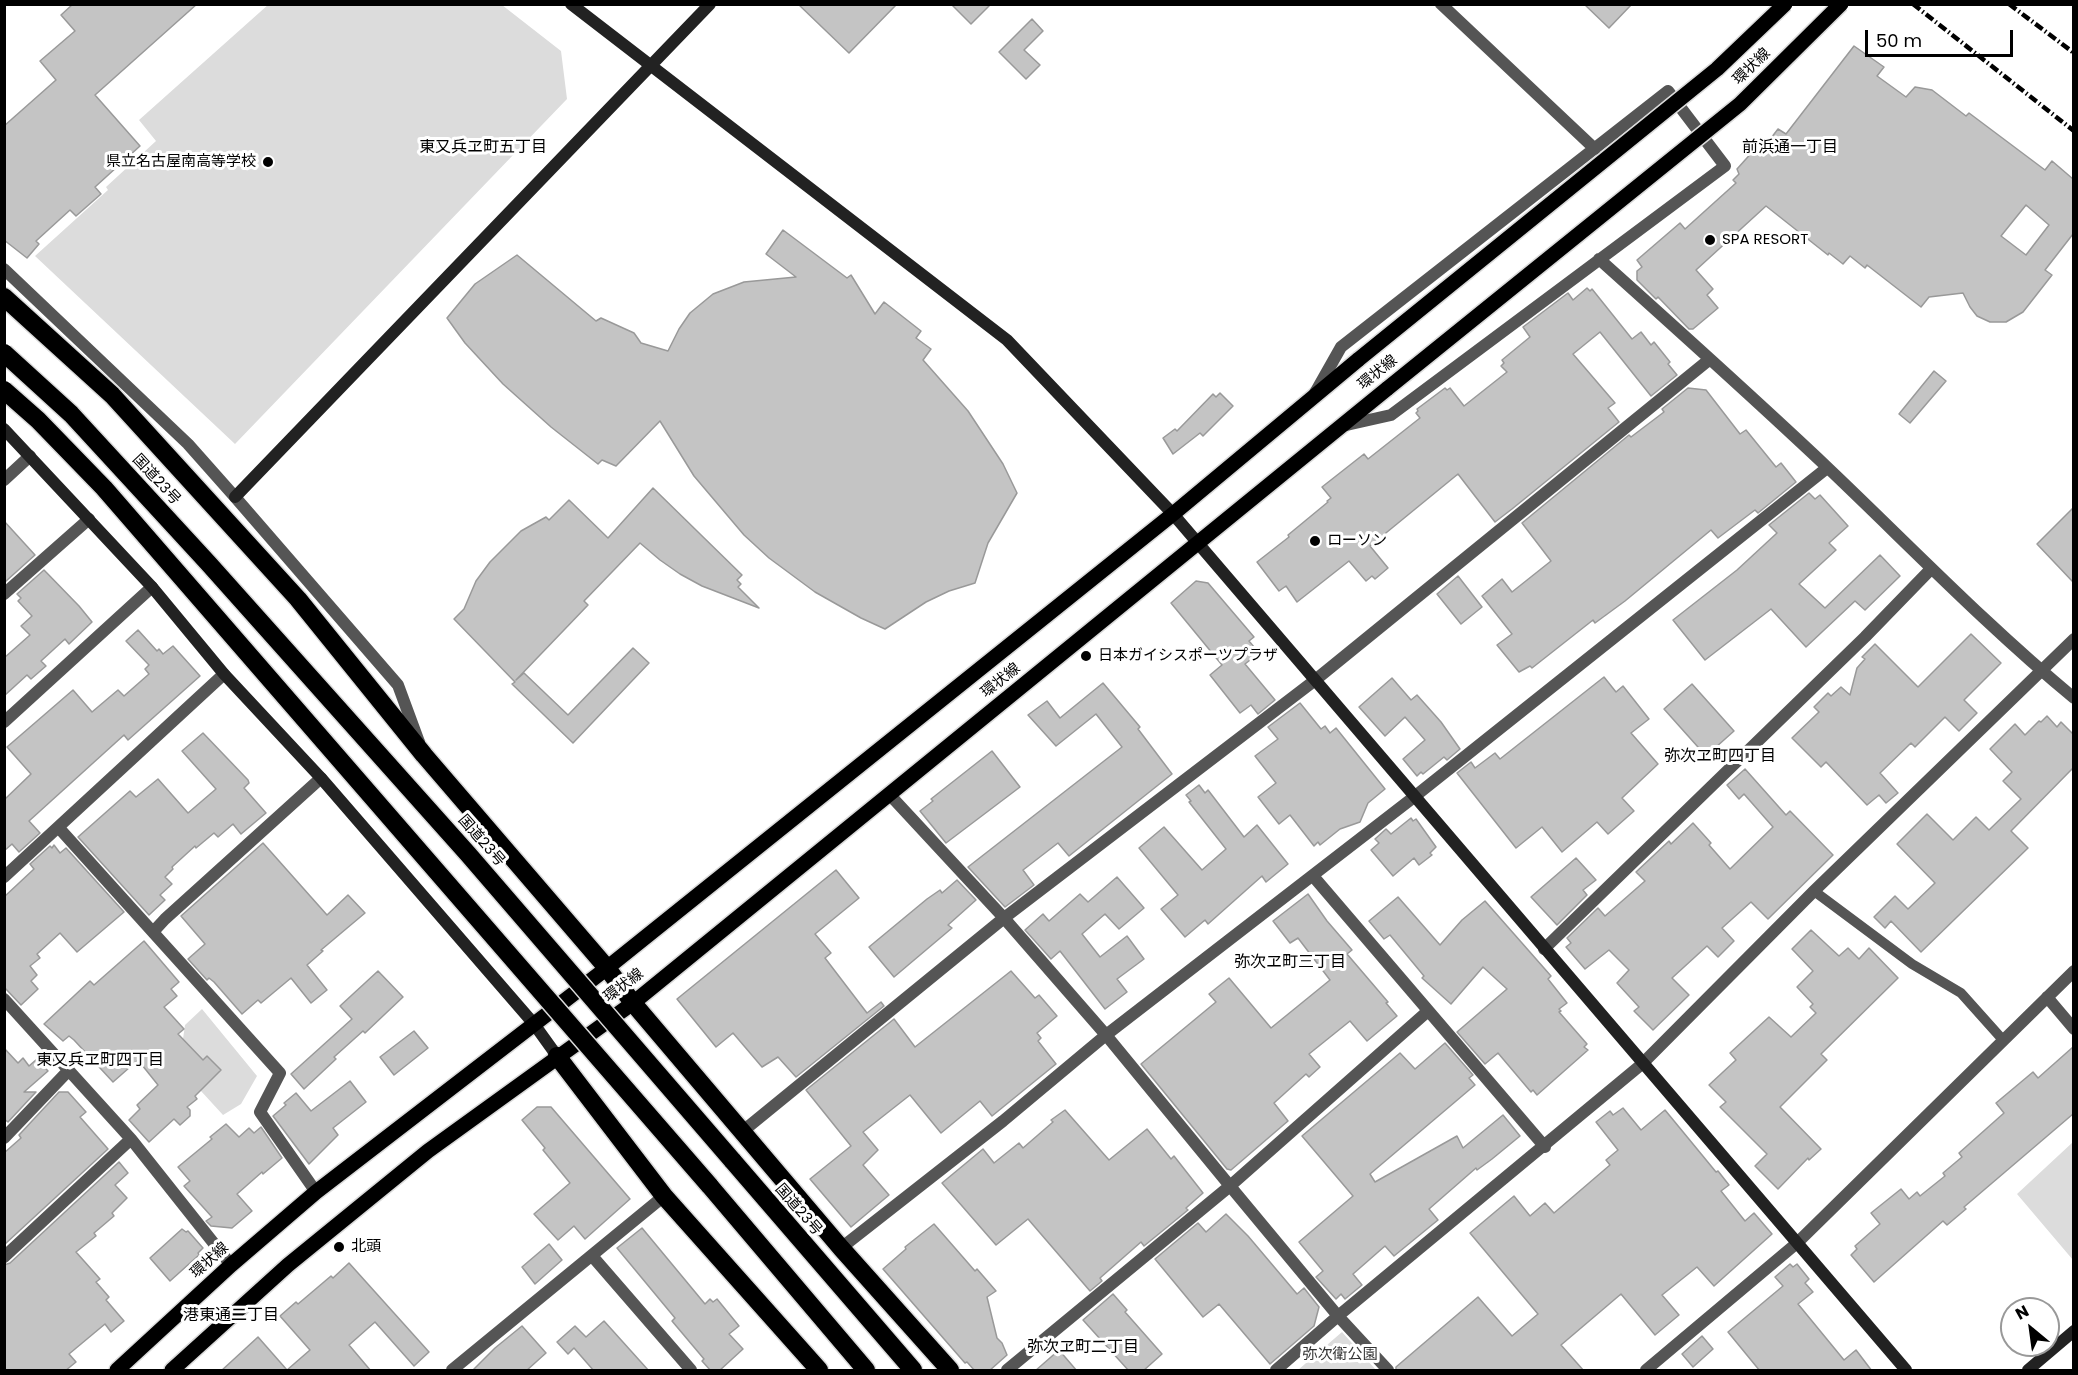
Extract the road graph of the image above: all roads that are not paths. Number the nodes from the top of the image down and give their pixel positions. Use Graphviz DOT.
graph roads {
  1 [pos="571,4"];
  2 [pos="710,4"];
  3 [pos="1441,4"];
  4 [pos="1785,4"];
  5 [pos="1841,4"];
  6 [pos="651,66"];
  7 [pos="1595,149"];
  8 [pos="1599,258"];
  9 [pos="4,269"];
  10 [pos="4,297"];
  11 [pos="4,353"];
  12 [pos="1710,359"];
  13 [pos="4,390"];
  14 [pos="1315,395"];
  15 [pos="1341,426"];
  16 [pos="4,429"];
  17 [pos="30,456"];
  18 [pos="1827,468"];
  19 [pos="4,480"];
  20 [pos="235,497"];
  21 [pos="1173,514"];
  22 [pos="89,519"];
  23 [pos="1198,545"];
  24 [pos="1931,569"];
  25 [pos="152,587"];
  26 [pos="4,594"];
  27 [pos="2073,639"];
  28 [pos="2041,670"];
  29 [pos="224,674"];
  30 [pos="1314,681"];
  31 [pos="2073,698"];
  32 [pos="4,722"];
  33 [pos="424,755"];
  34 [pos="321,778"];
  35 [pos="889,794"];
  36 [pos="1414,797"];
  37 [pos="59,828"];
  38 [pos="1313,876"];
  39 [pos="4,877"];
  40 [pos="1814,891"];
  41 [pos="1004,918"];
  42 [pos="153,932"];
  43 [pos="1544,949"];
  44 [pos="607,968"];
  45 [pos="2073,970"];
  46 [pos="2047,997"];
  47 [pos="633,1003"];
  48 [pos="6,1005"];
  49 [pos="1428,1011"];
  50 [pos="534,1024"];
  51 [pos="2073,1029"];
  52 [pos="1106,1035"];
  53 [pos="2003,1040"];
  54 [pos="557,1056"];
  55 [pos="1642,1064"];
  56 [pos="69,1070"];
  57 [pos="743,1131"];
  58 [pos="4,1138"];
  59 [pos="131,1139"];
  60 [pos="1545,1147"];
  61 [pos="1230,1186"];
  62 [pos="316,1192"];
  63 [pos="664,1196"];
  64 [pos="1797,1243"];
  65 [pos="841,1248"];
  66 [pos="4,1257"];
  67 [pos="593,1257"];
  68 [pos="231,1265"];
  69 [pos="1338,1316"];
  70 [pos="2073,1331"];
  71 [pos="117,1371"];
  72 [pos="172,1371"];
  73 [pos="452,1371"];
  74 [pos="691,1371"];
  75 [pos="819,1371"];
  76 [pos="866,1371"];
  77 [pos="913,1371"];
  78 [pos="950,1371"];
  79 [pos="1007,1371"];
  80 [pos="1276,1371"];
  81 [pos="1388,1371"];
  82 [pos="1646,1371"];
  83 [pos="1906,1371"];
  84 [pos="2028,1371"];
  1 -- 6 [label="street"];
  2 -- 6 [label="street"];
  3 -- 7 [label="street"];
  4 -- 14 [label="main road, 環状線, bridge"];
  5 -- 15 [label="main road, 環状線, bridge"];
  6 -- 20 [label="street"];
  6 -- 21 [label="street"];
  7 -- 8 [label="street"];
  7 -- 14 [label="street"];
  8 -- 12 [label="street"];
  8 -- 15 [label="street"];
  9 -- 20 [label="street"];
  10 -- 33 [label="highway"];
  11 -- 77 [label="highway, 国道23号, bridge"];
  12 -- 18 [label="street"];
  12 -- 30 [label="street"];
  13 -- 76 [label="highway, bridge"];
  14 -- 21 [label="main road, 環状線"];
  15 -- 23 [label="main road, 環状線"];
  16 -- 17 [label="street"];
  17 -- 19 [label="street"];
  17 -- 22 [label="street"];
  18 -- 24 [label="street"];
  18 -- 36 [label="street"];
  20 -- 33 [label="street"];
  21 -- 23 [label="street"];
  21 -- 44 [label="main road, 環状線"];
  22 -- 25 [label="street"];
  22 -- 26 [label="street"];
  23 -- 30 [label="street"];
  23 -- 35 [label="main road, 環状線"];
  24 -- 28 [label="street"];
  24 -- 43 [label="street"];
  25 -- 29 [label="street"];
  25 -- 32 [label="street"];
  27 -- 28 [label="street"];
  28 -- 31 [label="street"];
  28 -- 40 [label="street"];
  29 -- 34 [label="street"];
  29 -- 37 [label="street"];
  30 -- 36 [label="street"];
  30 -- 41 [label="street"];
  33 -- 44 [label="highway"];
  34 -- 42 [label="street"];
  34 -- 50 [label="street"];
  35 -- 41 [label="street"];
  35 -- 47 [label="main road, 環状線"];
  36 -- 38 [label="street"];
  36 -- 43 [label="street"];
  37 -- 39 [label="street"];
  37 -- 42 [label="street"];
  38 -- 49 [label="street"];
  38 -- 52 [label="street"];
  40 -- 53 [label="lane"];
  40 -- 55 [label="street"];
  41 -- 52 [label="street"];
  41 -- 57 [label="street"];
  42 -- 62 [label="street"];
  43 -- 55 [label="street"];
  44 -- 47 [label="highway"];
  44 -- 50 [label="main road, 環状線"];
  45 -- 46 [label="street"];
  46 -- 51 [label="street"];
  46 -- 53 [label="street"];
  47 -- 54 [label="main road, 環状線"];
  47 -- 57 [label="highway"];
  48 -- 56 [label="street"];
  49 -- 60 [label="street"];
  49 -- 61 [label="street"];
  50 -- 54 [label="street"];
  50 -- 62 [label="main road, 環状線"];
  52 -- 61 [label="street"];
  52 -- 65 [label="street"];
  53 -- 64 [label="street"];
  54 -- 63 [label="highway"];
  54 -- 72 [label="main road, 環状線"];
  55 -- 60 [label="street"];
  55 -- 64 [label="street"];
  56 -- 58 [label="street"];
  56 -- 59 [label="street"];
  57 -- 65 [label="highway"];
  59 -- 66 [label="street"];
  59 -- 68 [label="street"];
  60 -- 69 [label="street"];
  61 -- 69 [label="street"];
  61 -- 79 [label="street"];
  62 -- 68 [label="main road, 環状線"];
  63 -- 67 [label="street"];
  63 -- 75 [label="highway"];
  64 -- 82 [label="street"];
  64 -- 83 [label="street"];
  65 -- 78 [label="highway"];
  67 -- 73 [label="street"];
  67 -- 74 [label="street"];
  68 -- 71 [label="main road, 環状線"];
  69 -- 80 [label="street"];
  69 -- 81 [label="street"];
  70 -- 84 [label="street"];
}
